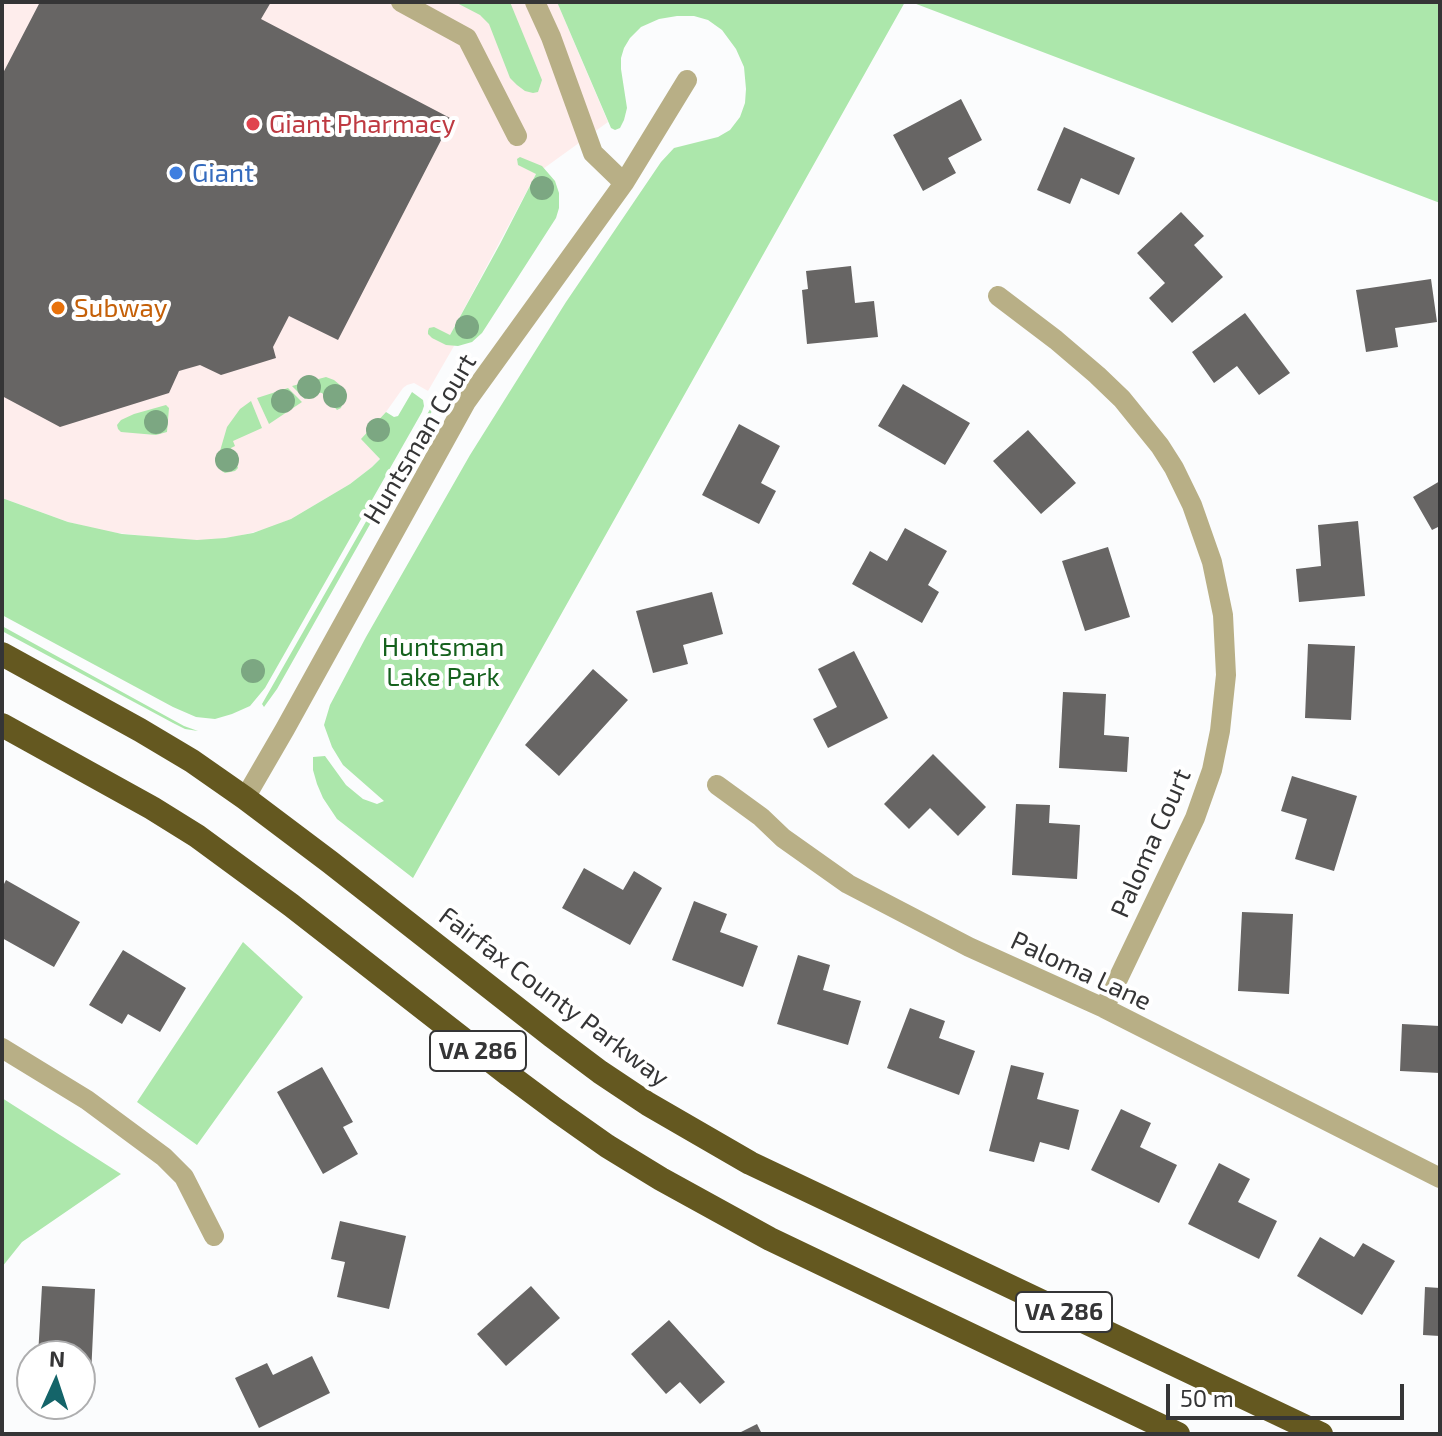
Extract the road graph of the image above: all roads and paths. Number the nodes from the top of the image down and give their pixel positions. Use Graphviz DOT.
graph roads {
  1 [pos="401,2"];
  2 [pos="535,2"];
  3 [pos="687,80"];
  4 [pos="517,136"];
  5 [pos="624,183"];
  6 [pos="998,296"];
  7 [pos="2,654"];
  8 [pos="2,725"];
  9 [pos="717,785"];
  10 [pos="245,798"];
  11 [pos="1104,1008"];
  12 [pos="2,1048"];
  13 [pos="1440,1178"];
  14 [pos="214,1236"];
  15 [pos="1178,1434"];
  16 [pos="1321,1434"];
  1 -- 4 [label="street"];
  2 -- 5 [label="street"];
  3 -- 5 [label="street, Huntsman Court"];
  5 -- 10 [label="street, Huntsman Court"];
  6 -- 11 [label="street, Paloma Court"];
  7 -- 10 [label="highway, Fairfax County Parkway / VA 286"];
  8 -- 15 [label="highway, VA 286"];
  9 -- 11 [label="street, Paloma Lane"];
  10 -- 16 [label="highway, Fairfax County Parkway / VA 286"];
  11 -- 13 [label="street, Paloma Lane"];
  12 -- 14 [label="street"];
}
